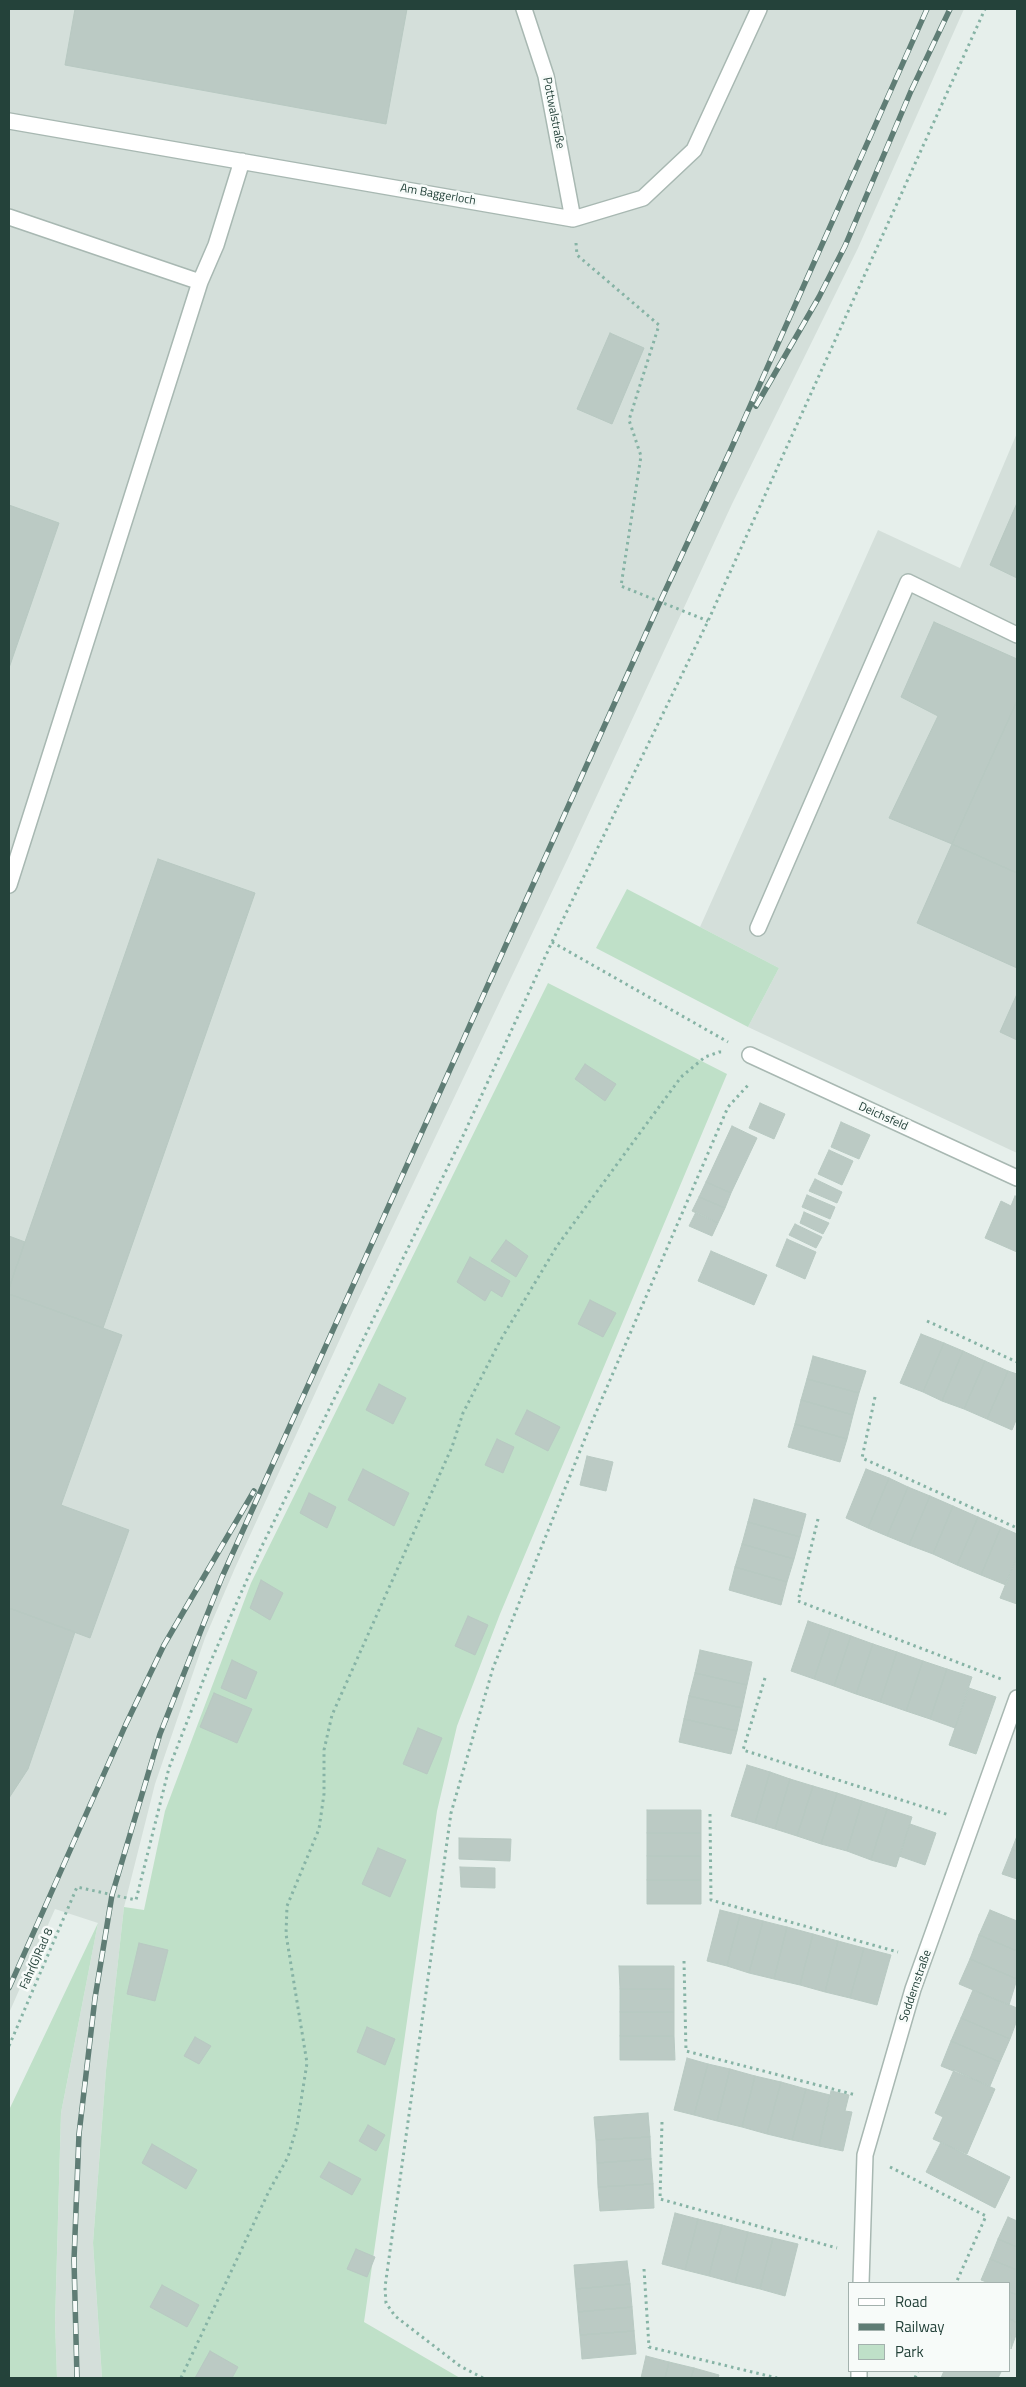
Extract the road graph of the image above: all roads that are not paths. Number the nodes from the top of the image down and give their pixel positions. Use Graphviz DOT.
graph roads {
  1 [pos="524,9"];
  2 [pos="759,9"];
  3 [pos="9,121"];
  4 [pos="242,161"];
  5 [pos="9,217"];
  6 [pos="573,219"];
  7 [pos="200,282"];
  8 [pos="1017,635"];
  9 [pos="9,885"];
  10 [pos="758,928"];
  11 [pos="750,1055"];
  12 [pos="1017,1178"];
  13 [pos="1017,1698"];
  14 [pos="861,2282"];
  1 -- 6 [label="street, Pottwalstraße"];
  2 -- 6 [label="street, Am Baggerloch"];
  3 -- 4 [label="street, Am Baggerloch"];
  4 -- 6 [label="street, Am Baggerloch"];
  4 -- 7 [label="street"];
  5 -- 7 [label="street"];
  7 -- 9 [label="street"];
  8 -- 10 [label="street"];
  11 -- 12 [label="street, Deichsfeld"];
  13 -- 14 [label="street, Soddernstraße"];
}
